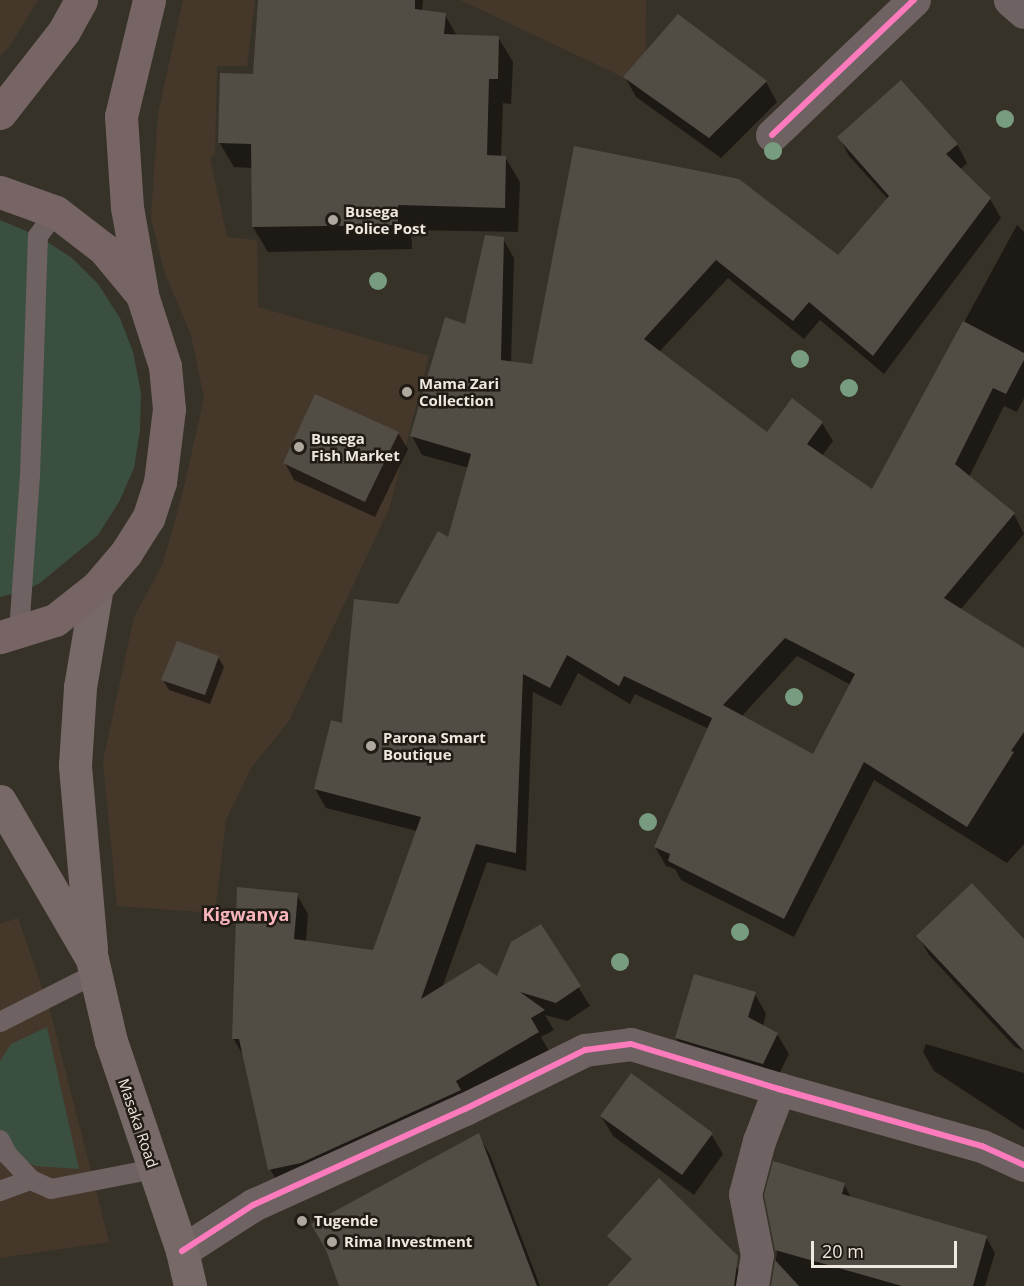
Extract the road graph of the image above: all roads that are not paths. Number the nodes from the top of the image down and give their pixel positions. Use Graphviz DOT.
graph roads {
  1 [pos="81,0"];
  2 [pos="149,0"];
  3 [pos="914,0"];
  4 [pos="1010,0"];
  5 [pos="1024,12"];
  6 [pos="0,113"];
  7 [pos="772,135"];
  8 [pos="0,192"];
  9 [pos="56,212"];
  10 [pos="142,295"];
  11 [pos="97,587"];
  12 [pos="9,635"];
  13 [pos="0,801"];
  14 [pos="94,966"];
  15 [pos="0,1022"];
  16 [pos="779,1089"];
  17 [pos="0,1140"];
  18 [pos="1024,1165"];
  19 [pos="154,1169"];
  20 [pos="31,1180"];
  21 [pos="0,1191"];
  22 [pos="182,1251"];
  23 [pos="190,1286"];
  24 [pos="753,1286"];
  1 -- 6 [label="highway"];
  2 -- 10 [label="highway"];
  3 -- 7 [label="street"];
  4 -- 5 [label="street"];
  8 -- 9 [label="highway"];
  9 -- 10 [label="highway"];
  9 -- 12 [label="lane"];
  10 -- 11 [label="highway"];
  11 -- 12 [label="highway"];
  11 -- 14 [label="main road"];
  13 -- 14 [label="main road"];
  14 -- 15 [label="lane"];
  14 -- 19 [label="main road, Masaka Road"];
  16 -- 18 [label="street"];
  16 -- 22 [label="street"];
  16 -- 24 [label="street"];
  17 -- 20 [label="lane"];
  19 -- 20 [label="lane"];
  19 -- 22 [label="main road, Masaka Road"];
  20 -- 21 [label="lane"];
  22 -- 23 [label="main road, Masaka Road"];
}
